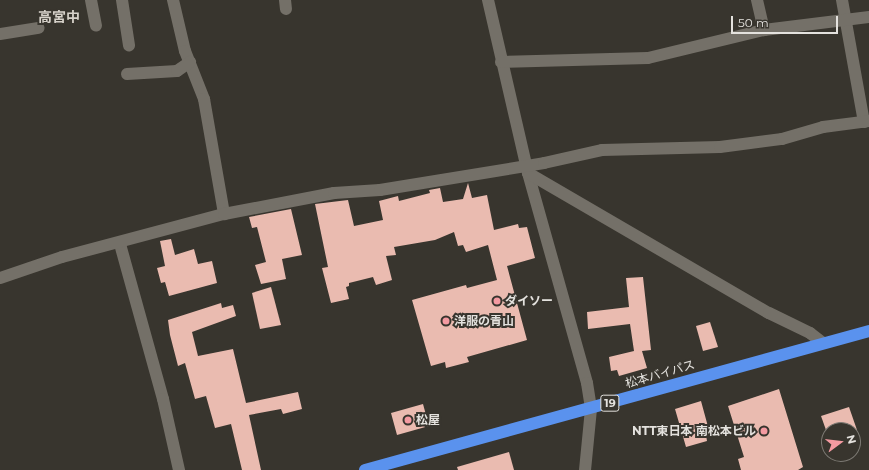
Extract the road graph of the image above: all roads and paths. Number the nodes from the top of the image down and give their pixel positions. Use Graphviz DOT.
graph roads {
  1 [pos="91,0"];
  2 [pos="122,0"];
  3 [pos="174,0"];
  4 [pos="488,0"];
  5 [pos="757,0"];
  6 [pos="842,0"];
  7 [pos="869,17"];
  8 [pos="846,20"];
  9 [pos="96,26"];
  10 [pos="39,28"];
  11 [pos="764,30"];
  12 [pos="0,34"];
  13 [pos="129,45"];
  14 [pos="190,62"];
  15 [pos="501,62"];
  16 [pos="127,74"];
  17 [pos="866,122"];
  18 [pos="527,169"];
  19 [pos="224,214"];
  20 [pos="120,244"];
  21 [pos="0,278"];
  22 [pos="869,331"];
  23 [pos="823,343"];
  24 [pos="591,409"];
  25 [pos="179,470"];
  26 [pos="365,470"];
  27 [pos="585,470"];
  1 -- 9 [label="street"];
  2 -- 13 [label="street"];
  3 -- 14 [label="street"];
  4 -- 15 [label="street"];
  5 -- 11 [label="street"];
  6 -- 8 [label="street"];
  7 -- 8 [label="street"];
  8 -- 11 [label="street"];
  8 -- 17 [label="street"];
  10 -- 12 [label="street"];
  11 -- 15 [label="street"];
  14 -- 16 [label="street"];
  14 -- 19 [label="street"];
  15 -- 18 [label="street"];
  17 -- 18 [label="street"];
  18 -- 19 [label="street"];
  18 -- 23 [label="street"];
  18 -- 24 [label="street"];
  19 -- 20 [label="street"];
  20 -- 21 [label="street"];
  20 -- 25 [label="street"];
  22 -- 23 [label="highway, 松本バイパス / 19"];
  23 -- 24 [label="highway, 松本バイパス / 19"];
  24 -- 26 [label="highway, 松本バイパス / 19"];
  24 -- 27 [label="street"];
}
